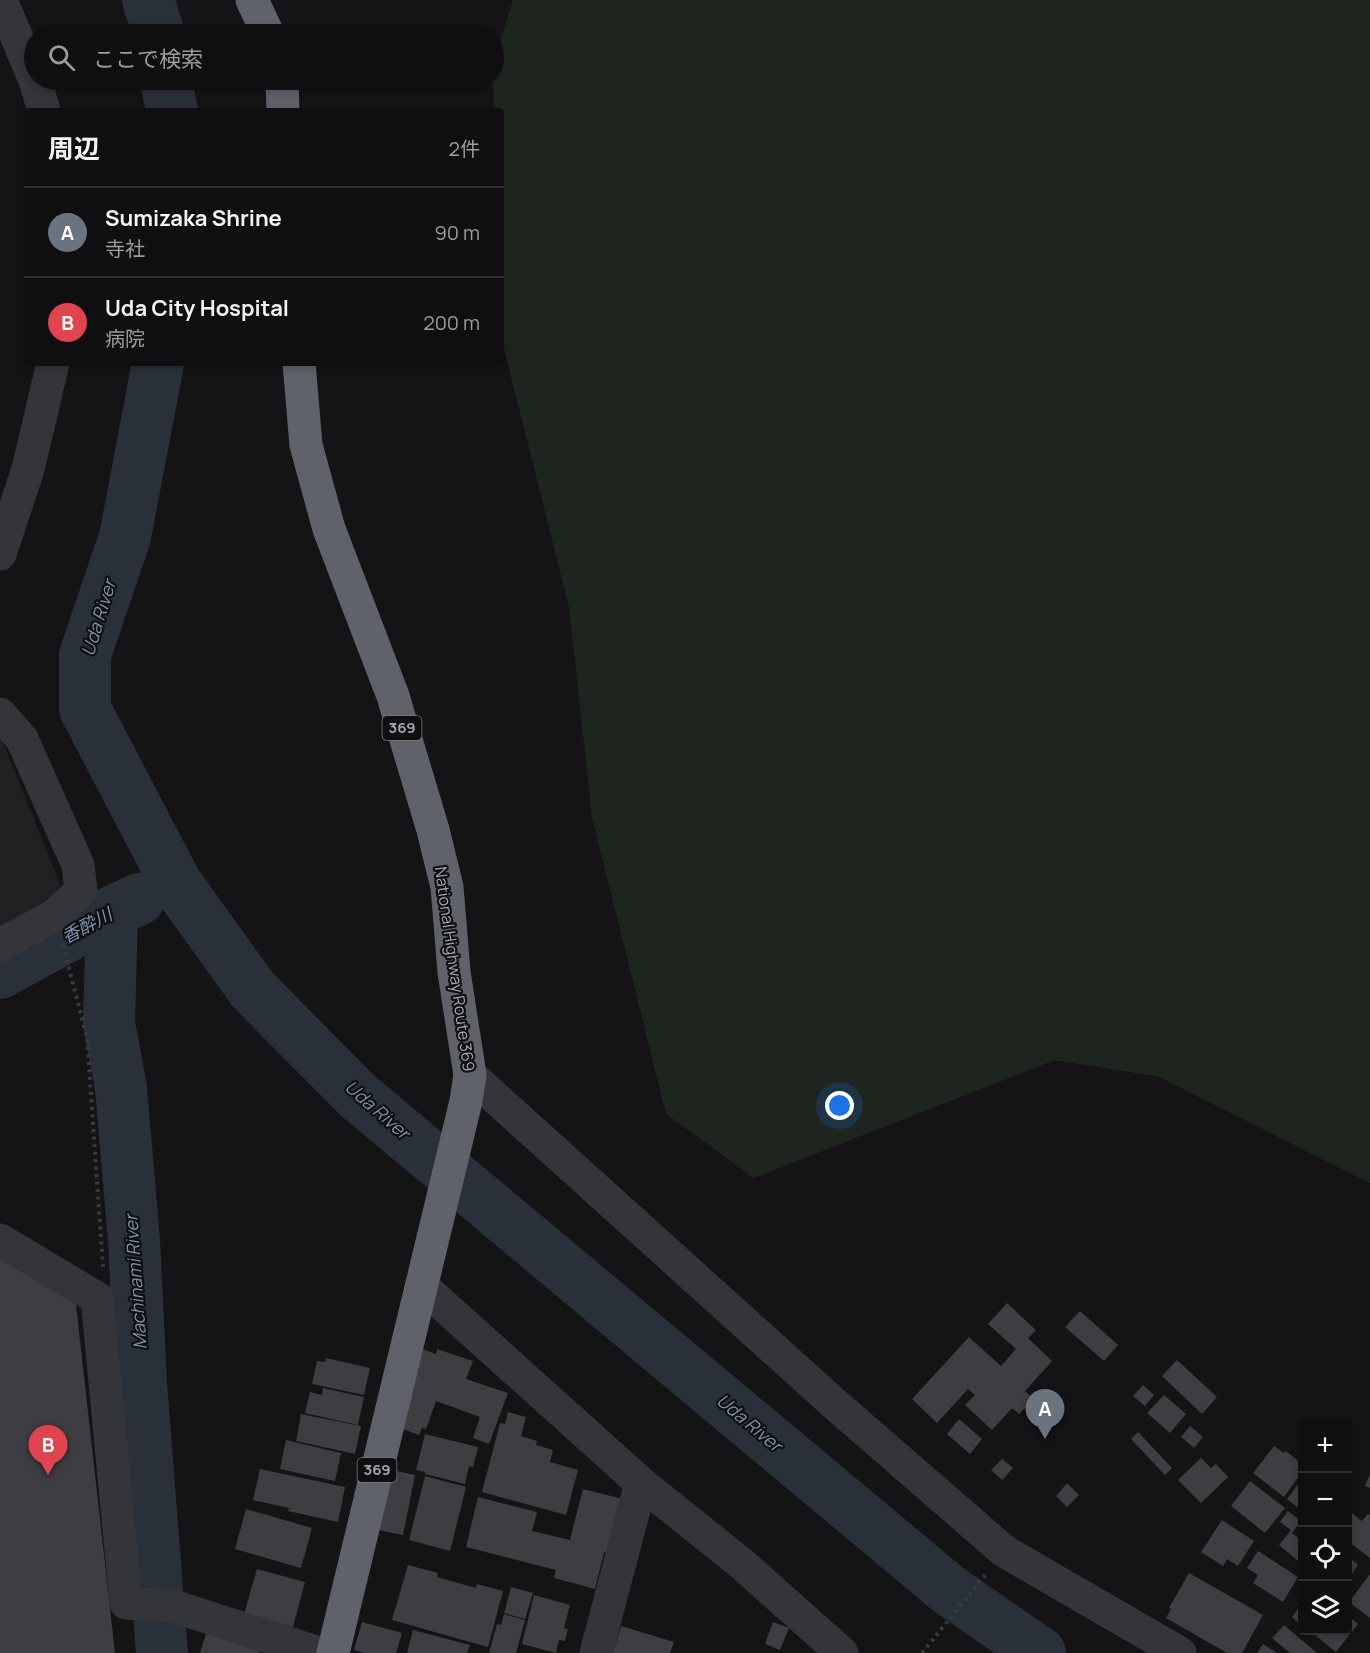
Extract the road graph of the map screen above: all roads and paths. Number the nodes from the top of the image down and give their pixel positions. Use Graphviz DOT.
graph roads {
  1 [pos="1,0"];
  2 [pos="252,0"];
  3 [pos="263,24"];
  4 [pos="24,53"];
  5 [pos="38,90"];
  6 [pos="282,90"];
  7 [pos="43,108"];
  8 [pos="283,108"];
  9 [pos="52,366"];
  10 [pos="299,366"];
  11 [pos="0,554"];
  12 [pos="0,714"];
  13 [pos="0,945"];
  14 [pos="72,981"];
  15 [pos="468,1088"];
  16 [pos="0,1240"];
  17 [pos="423,1287"];
  18 [pos="97,1298"];
  19 [pos="641,1483"];
  20 [pos="1004,1551"];
  21 [pos="319,1653"];
  22 [pos="333,1653"];
  23 [pos="596,1653"];
  24 [pos="842,1653"];
  25 [pos="922,1653"];
  26 [pos="1180,1653"];
  1 -- 4 [label="street"];
  2 -- 3 [label="highway"];
  5 -- 7 [label="street"];
  6 -- 8 [label="highway"];
  9 -- 11 [label="street"];
  10 -- 15 [label="highway, National Highway Route 369 / 369"];
  12 -- 13 [label="street"];
  14 -- 18 [label="path"];
  15 -- 17 [label="highway, National Highway Route 369 / 369"];
  15 -- 20 [label="street"];
  16 -- 18 [label="street"];
  17 -- 19 [label="street"];
  17 -- 22 [label="highway, National Highway Route 369 / 369"];
  18 -- 21 [label="street"];
  19 -- 23 [label="street"];
  19 -- 24 [label="street"];
  20 -- 25 [label="path"];
  20 -- 26 [label="street"];
}
